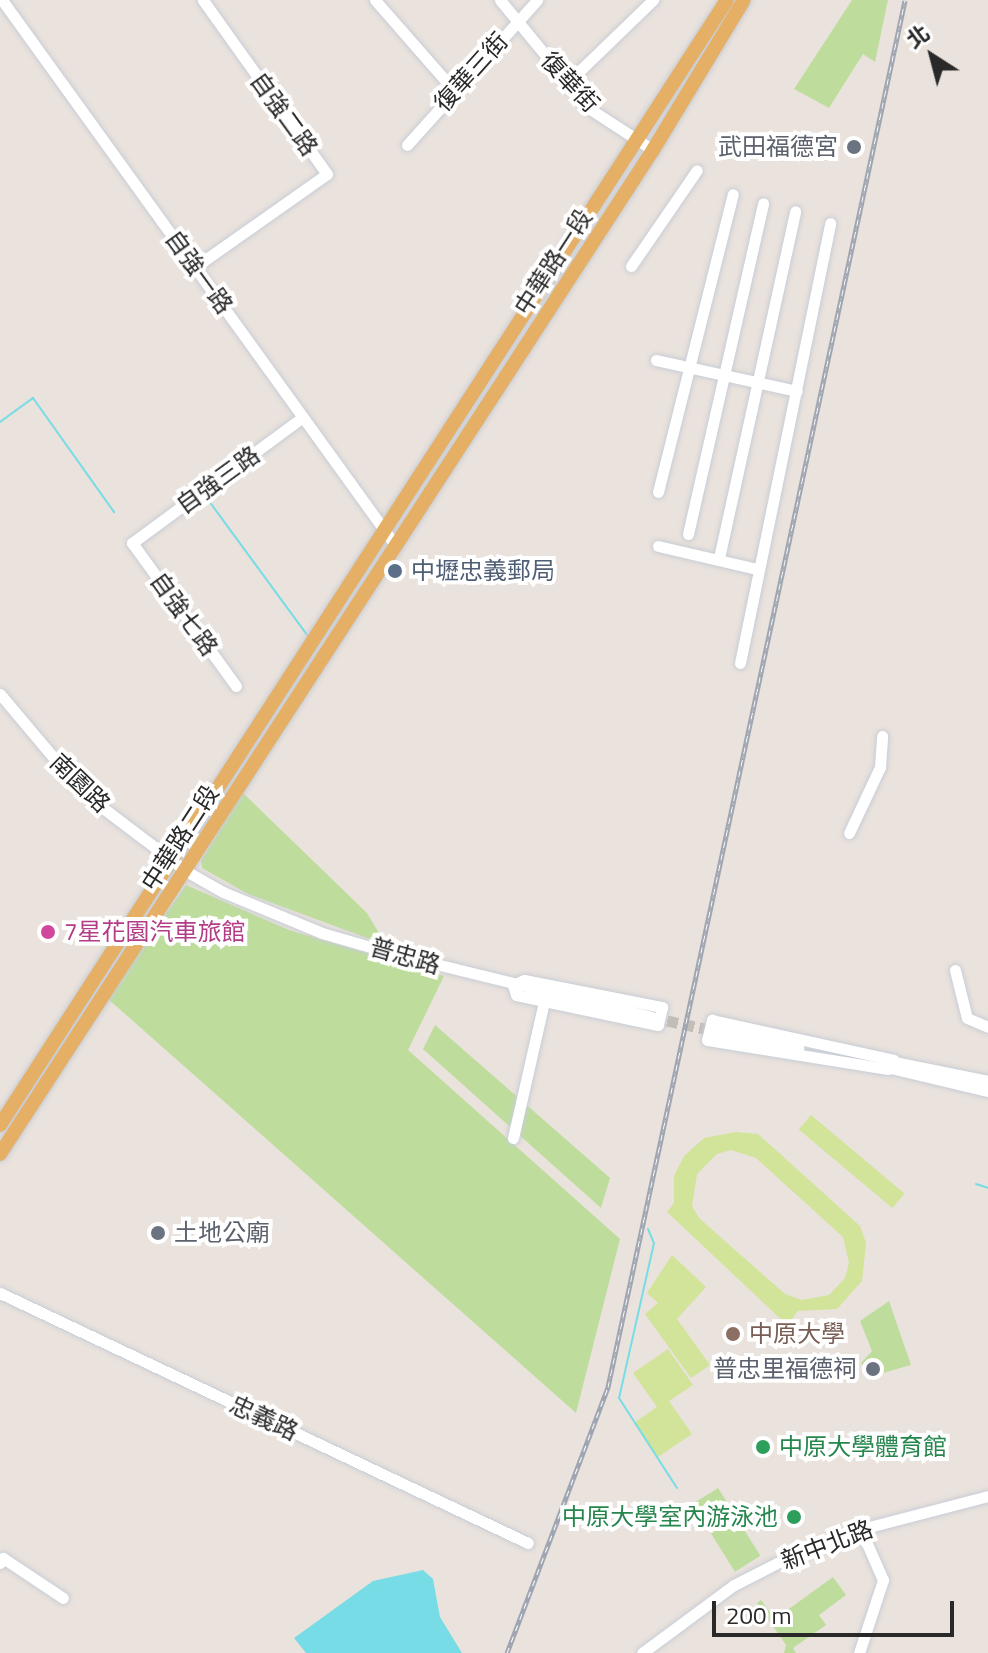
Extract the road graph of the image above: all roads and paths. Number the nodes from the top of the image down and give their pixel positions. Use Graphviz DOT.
graph roads {
  1 [pos="2,0"];
  2 [pos="203,0"];
  3 [pos="375,0"];
  4 [pos="500,0"];
  5 [pos="537,0"];
  6 [pos="653,0"];
  7 [pos="727,0"];
  8 [pos="744,0"];
  9 [pos="516,22"];
  10 [pos="567,83"];
  11 [pos="453,89"];
  12 [pos="639,140"];
  13 [pos="407,145"];
  14 [pos="653,150"];
  15 [pos="697,170"];
  16 [pos="733,194"];
  17 [pos="763,203"];
  18 [pos="795,211"];
  19 [pos="830,223"];
  20 [pos="631,266"];
  21 [pos="195,267"];
  22 [pos="656,360"];
  23 [pos="688,368"];
  24 [pos="723,374"];
  25 [pos="757,382"];
  26 [pos="797,391"];
  27 [pos="303,417"];
  28 [pos="658,492"];
  29 [pos="688,534"];
  30 [pos="391,539"];
  31 [pos="132,543"];
  32 [pos="658,546"];
  33 [pos="719,558"];
  34 [pos="757,569"];
  35 [pos="740,663"];
  36 [pos="236,686"];
  37 [pos="0,694"];
  38 [pos="882,736"];
  39 [pos="849,833"];
  40 [pos="172,860"];
  41 [pos="186,871"];
  42 [pos="955,970"];
  43 [pos="513,985"];
  44 [pos="544,1001"];
  45 [pos="651,1017"];
  46 [pos="988,1027"];
  47 [pos="717,1032"];
  48 [pos="886,1064"];
  49 [pos="988,1081"];
  50 [pos="988,1091"];
  51 [pos="0,1125"];
  52 [pos="513,1138"];
  53 [pos="0,1154"];
  54 [pos="0,1293"];
  55 [pos="988,1496"];
  56 [pos="861,1530"];
  57 [pos="528,1543"];
  58 [pos="0,1563"];
  59 [pos="63,1598"];
  60 [pos="642,1653"];
  61 [pos="859,1653"];
  1 -- 21 [label="street, 自強一路"];
  2 -- 21 [label="street, 自強二路"];
  3 -- 11 [label="street"];
  4 -- 9 [label="street, 復華街"];
  5 -- 9 [label="street, 復華三街"];
  6 -- 10 [label="street"];
  7 -- 12 [label="main road, 中華路一段"];
  8 -- 14 [label="main road, 中華路一段"];
  9 -- 10 [label="street, 復華街"];
  9 -- 11 [label="street, 復華三街"];
  10 -- 12 [label="street, 復華街"];
  11 -- 13 [label="street, 復華三街"];
  12 -- 14 [label="street, 復華街"];
  12 -- 30 [label="main road, 中華路一段"];
  14 -- 30 [label="main road, 中華路一段"];
  15 -- 20 [label="street"];
  16 -- 23 [label="street"];
  17 -- 24 [label="street"];
  18 -- 25 [label="street"];
  19 -- 26 [label="street"];
  21 -- 27 [label="street, 自強一路"];
  22 -- 23 [label="street"];
  23 -- 24 [label="street"];
  23 -- 28 [label="street"];
  24 -- 25 [label="street"];
  24 -- 29 [label="street"];
  25 -- 26 [label="street"];
  25 -- 33 [label="street"];
  26 -- 34 [label="street"];
  27 -- 30 [label="street, 自強一路"];
  27 -- 31 [label="street, 自強三路"];
  30 -- 40 [label="main road, 中華路二段"];
  30 -- 41 [label="main road, 中華路二段"];
  31 -- 36 [label="street, 自強七路"];
  32 -- 33 [label="street"];
  33 -- 34 [label="street"];
  34 -- 35 [label="street"];
  37 -- 40 [label="street, 南園路"];
  38 -- 39 [label="street"];
  40 -- 41 [label="street, 普忠路"];
  40 -- 51 [label="main road, 中華路二段"];
  41 -- 43 [label="street, 普忠路"];
  41 -- 53 [label="main road, 中華路二段"];
  42 -- 46 [label="street"];
  43 -- 44 [label="street"];
  43 -- 44 [label="street"];
  43 -- 45 [label="street, 普忠路"];
  44 -- 52 [label="street"];
  47 -- 48 [label="street"];
  48 -- 48 [label="street"];
  48 -- 49 [label="street"];
  48 -- 50 [label="street"];
  54 -- 57 [label="street, 忠義路"];
  55 -- 56 [label="street, 新中北路"];
  56 -- 60 [label="street, 新中北路"];
  56 -- 61 [label="street"];
  58 -- 59 [label="street"];
}
